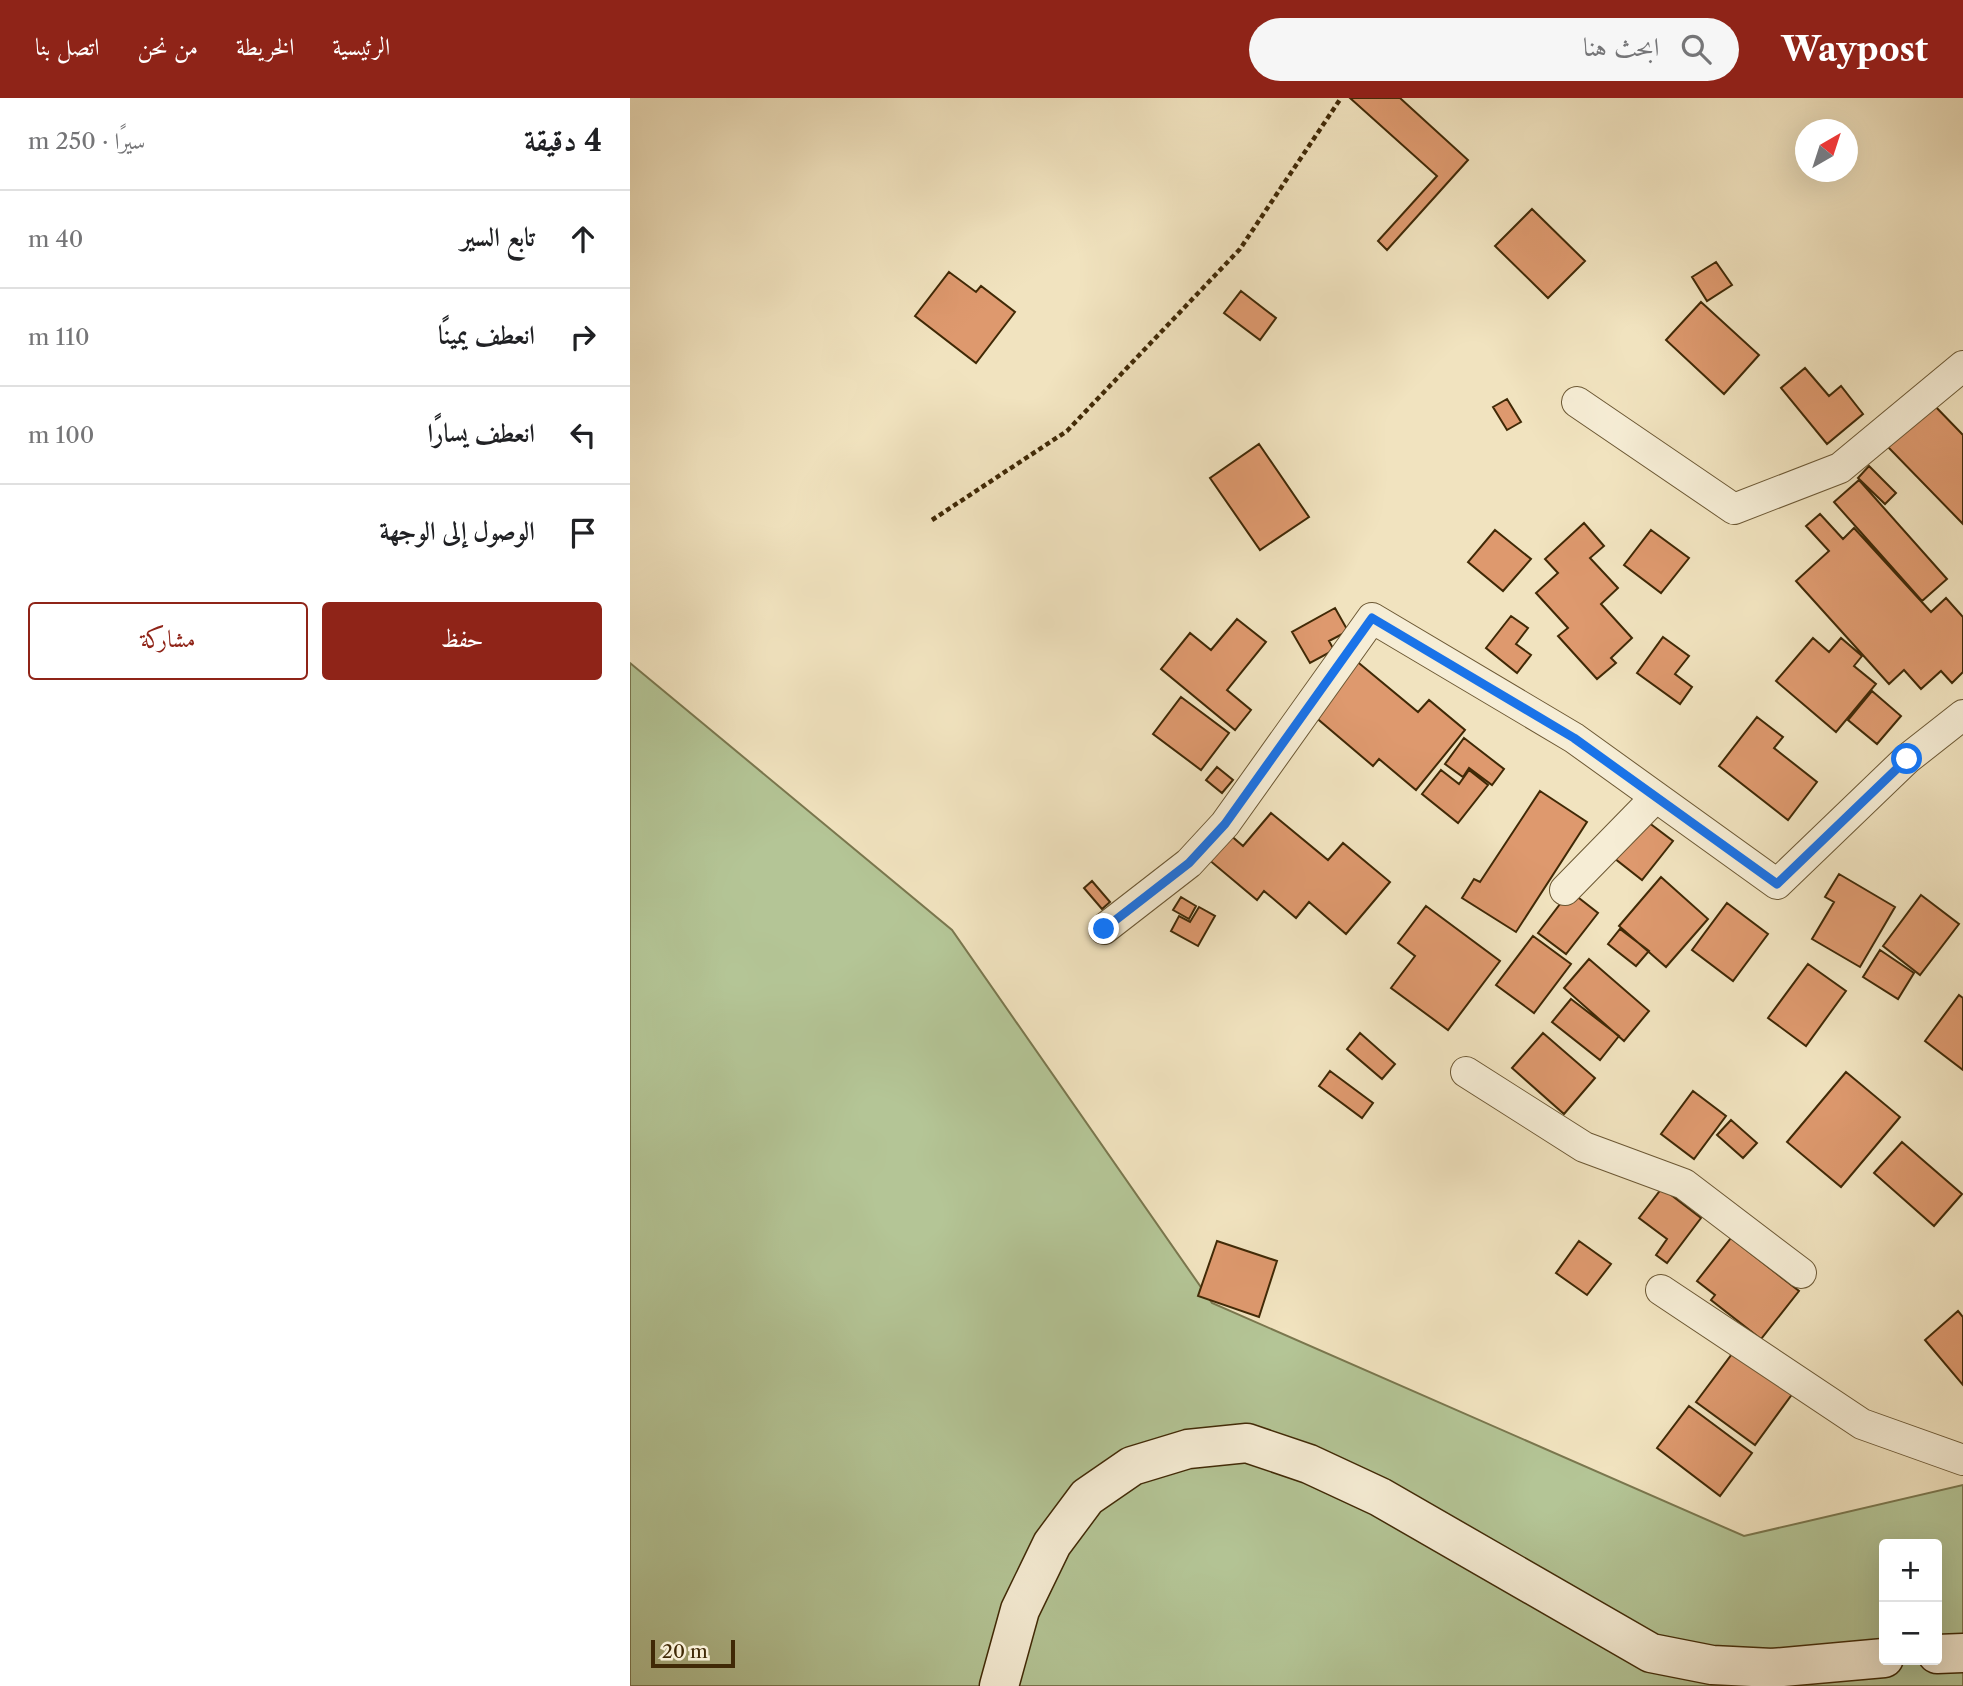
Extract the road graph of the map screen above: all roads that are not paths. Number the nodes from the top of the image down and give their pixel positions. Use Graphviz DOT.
graph roads {
  1 [pos="1963,366"];
  2 [pos="1577,402"];
  3 [pos="1963,715"];
  4 [pos="1656,797"];
  5 [pos="1565,890"];
  6 [pos="1104,929"];
  7 [pos="1466,1072"];
  8 [pos="1801,1273"];
  9 [pos="1661,1290"];
  10 [pos="1963,1460"];
  11 [pos="1963,1653"];
  12 [pos="1942,1654"];
  13 [pos="1879,1658"];
  14 [pos="999,1686"];
  1 -- 2 [label="street"];
  3 -- 4 [label="street"];
  4 -- 5 [label="street"];
  4 -- 6 [label="street"];
  7 -- 8 [label="street"];
  9 -- 10 [label="street"];
  11 -- 12 [label="main road"];
  13 -- 14 [label="main road"];
}
